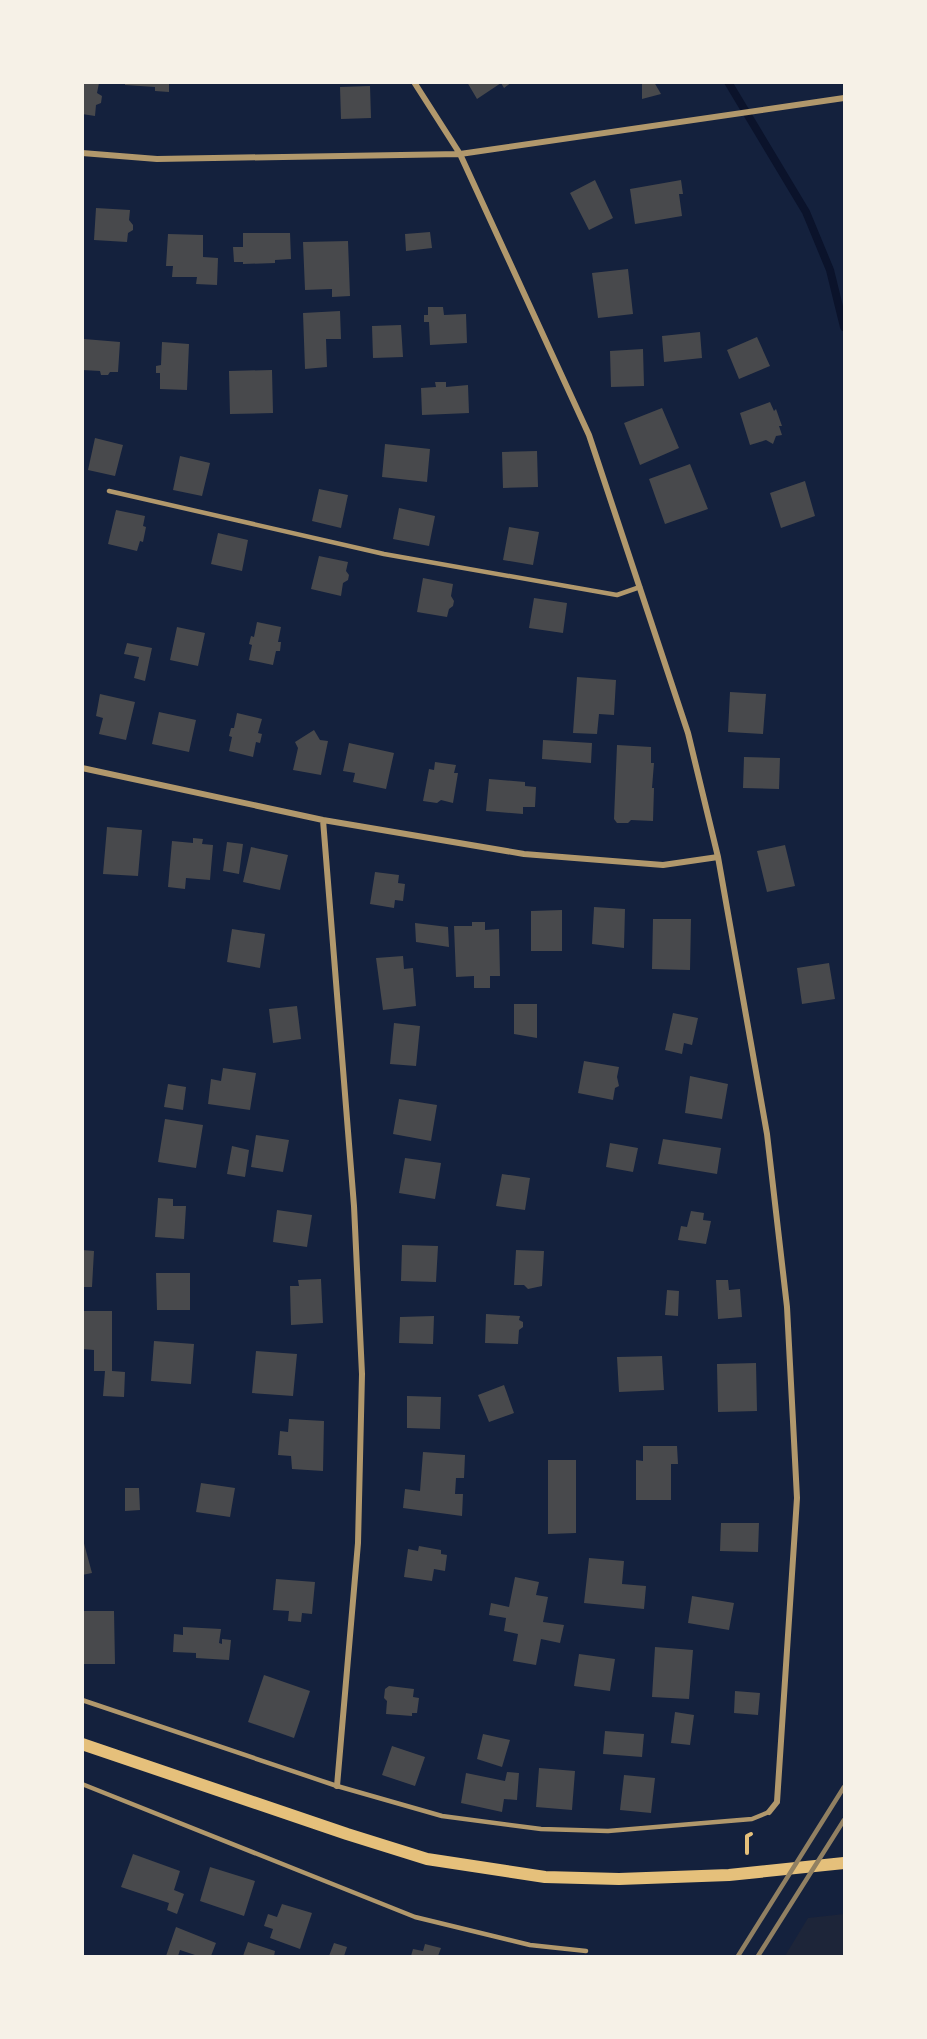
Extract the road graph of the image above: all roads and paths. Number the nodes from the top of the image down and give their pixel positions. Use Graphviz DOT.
graph roads {
  1 [pos="414,82"];
  2 [pos="844,98"];
  3 [pos="82,153"];
  4 [pos="460,154"];
  5 [pos="109,491"];
  6 [pos="640,587"];
  7 [pos="82,768"];
  8 [pos="323,820"];
  9 [pos="718,857"];
  10 [pos="82,1700"];
  11 [pos="82,1744"];
  12 [pos="82,1784"];
  13 [pos="338,1786"];
  14 [pos="769,1812"];
  15 [pos="844,1863"];
  16 [pos="586,1952"];
  1 -- 4 [label="street"];
  2 -- 4 [label="street"];
  3 -- 4 [label="street"];
  4 -- 6 [label="street"];
  5 -- 6 [label="lane"];
  6 -- 9 [label="street"];
  7 -- 8 [label="street"];
  8 -- 9 [label="street"];
  8 -- 13 [label="street"];
  9 -- 14 [label="street"];
  10 -- 13 [label="lane"];
  11 -- 15 [label="main road"];
  12 -- 16 [label="lane"];
  13 -- 14 [label="lane"];
}
